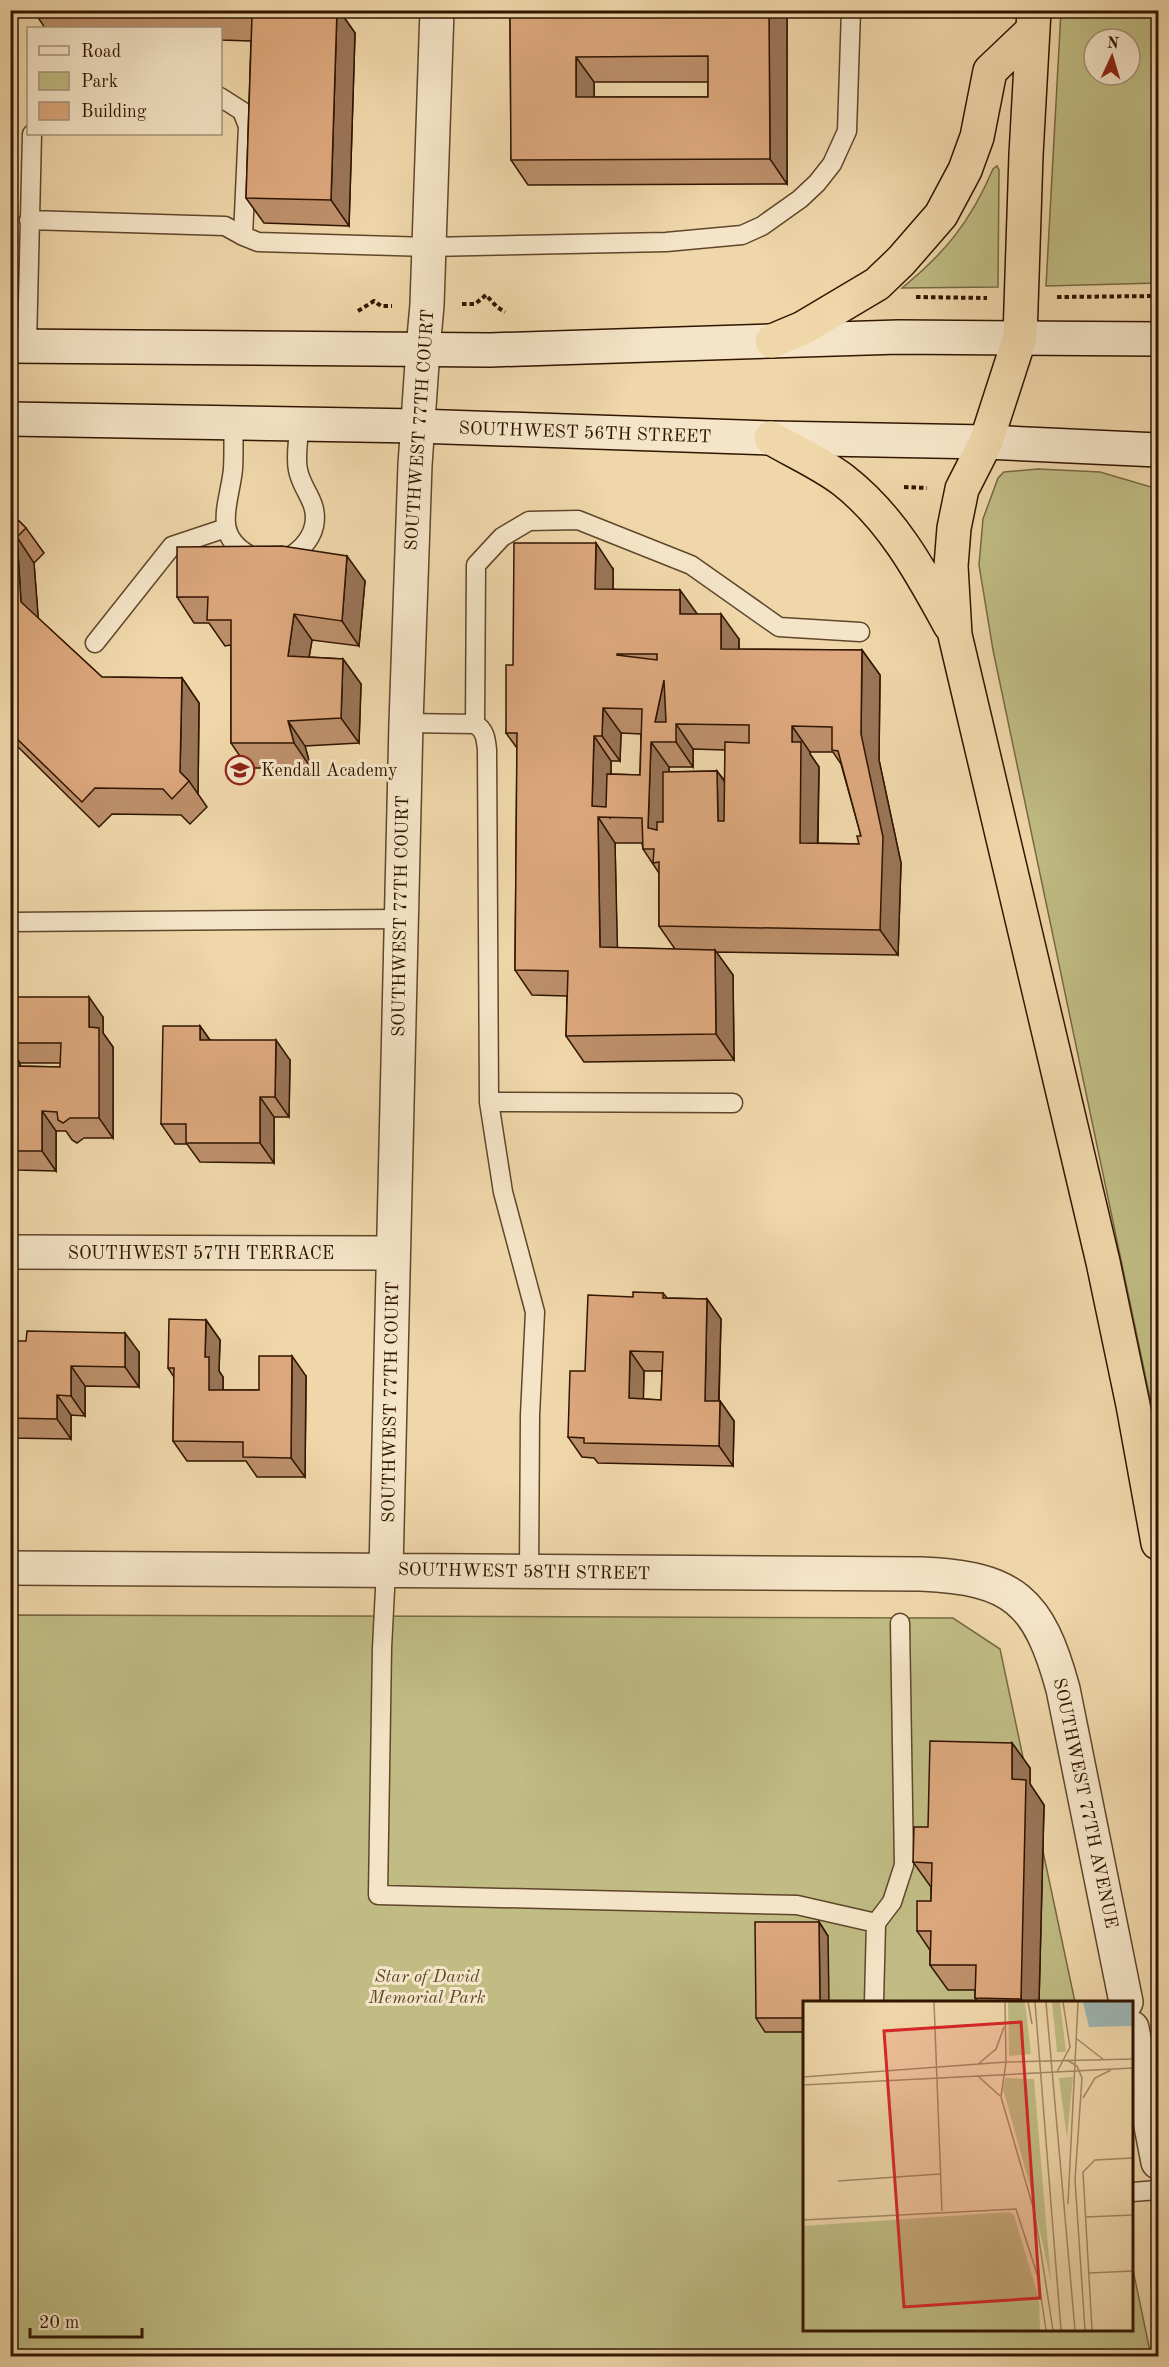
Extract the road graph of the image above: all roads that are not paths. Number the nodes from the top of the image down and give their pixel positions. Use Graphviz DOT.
graph roads {
  1 [pos="437,10"];
  2 [pos="851,10"];
  3 [pos="1034,20"];
  4 [pos="222,98"];
  5 [pos="32,135"];
  6 [pos="29,220"];
  7 [pos="243,236"];
  8 [pos="429,247"];
  9 [pos="1020,337"];
  10 [pos="1158,339"];
  11 [pos="772,341"];
  12 [pos="19,345"];
  13 [pos="423,349"];
  14 [pos="10,419"];
  15 [pos="234,423"];
  16 [pos="299,424"];
  17 [pos="417,426"];
  18 [pos="771,438"];
  19 [pos="986,442"];
  20 [pos="1158,450"];
  21 [pos="226,528"];
  22 [pos="860,632"];
  23 [pos="955,634"];
  24 [pos="95,643"];
  25 [pos="406,723"];
  26 [pos="475,724"];
  27 [pos="400,919"];
  28 [pos="10,922"];
  29 [pos="489,1102"];
  30 [pos="733,1103"];
  31 [pos="10,1252"];
  32 [pos="392,1253"];
  33 [pos="1158,1543"];
  34 [pos="10,1568"];
  35 [pos="386,1570"];
  36 [pos="529,1572"];
  37 [pos="1029,1610"];
  38 [pos="900,1623"];
  39 [pos="876,1923"];
  40 [pos="874,2001"];
  41 [pos="1126,2001"];
  42 [pos="1133,2038"];
  43 [pos="1158,2162"];
  44 [pos="1158,2190"];
  45 [pos="1133,2192"];
  1 -- 8 [label="street, SOUTHWEST 77TH COURT"];
  2 -- 8 [label="lane"];
  3 -- 9 [label="highway"];
  3 -- 11 [label="highway"];
  4 -- 7 [label="lane"];
  5 -- 6 [label="lane"];
  6 -- 7 [label="lane"];
  6 -- 12 [label="lane"];
  7 -- 8 [label="lane"];
  8 -- 13 [label="street, SOUTHWEST 77TH COURT"];
  9 -- 10 [label="street"];
  9 -- 11 [label="street"];
  9 -- 19 [label="highway"];
  11 -- 13 [label="street"];
  12 -- 13 [label="street"];
  13 -- 17 [label="street, SOUTHWEST 77TH COURT"];
  14 -- 15 [label="street, SOUTHWEST 56TH STREET"];
  15 -- 16 [label="street, SOUTHWEST 56TH STREET"];
  15 -- 21 [label="lane"];
  16 -- 17 [label="street, SOUTHWEST 56TH STREET"];
  16 -- 21 [label="lane"];
  17 -- 18 [label="street, SOUTHWEST 56TH STREET"];
  17 -- 25 [label="street, SOUTHWEST 77TH COURT"];
  18 -- 19 [label="street, SOUTHWEST 56TH STREET"];
  18 -- 23 [label="highway"];
  19 -- 20 [label="street, SOUTHWEST 56TH STREET"];
  19 -- 23 [label="highway"];
  21 -- 24 [label="lane"];
  22 -- 26 [label="lane"];
  23 -- 33 [label="highway"];
  25 -- 26 [label="lane"];
  25 -- 27 [label="street, SOUTHWEST 77TH COURT"];
  26 -- 29 [label="lane"];
  27 -- 28 [label="lane"];
  27 -- 32 [label="street, SOUTHWEST 77TH COURT"];
  29 -- 30 [label="lane"];
  29 -- 36 [label="lane"];
  31 -- 32 [label="street, SOUTHWEST 57TH TERRACE"];
  32 -- 35 [label="street, SOUTHWEST 77TH COURT"];
  34 -- 35 [label="street, SOUTHWEST 58TH STREET"];
  35 -- 36 [label="street, SOUTHWEST 58TH STREET"];
  35 -- 39 [label="lane"];
  36 -- 37 [label="street, SOUTHWEST 58TH STREET"];
  37 -- 41 [label="street, SOUTHWEST 77TH AVENUE"];
  38 -- 39 [label="lane"];
  39 -- 40 [label="lane"];
  42 -- 43 [label="street"];
  44 -- 45 [label="lane"];
}
